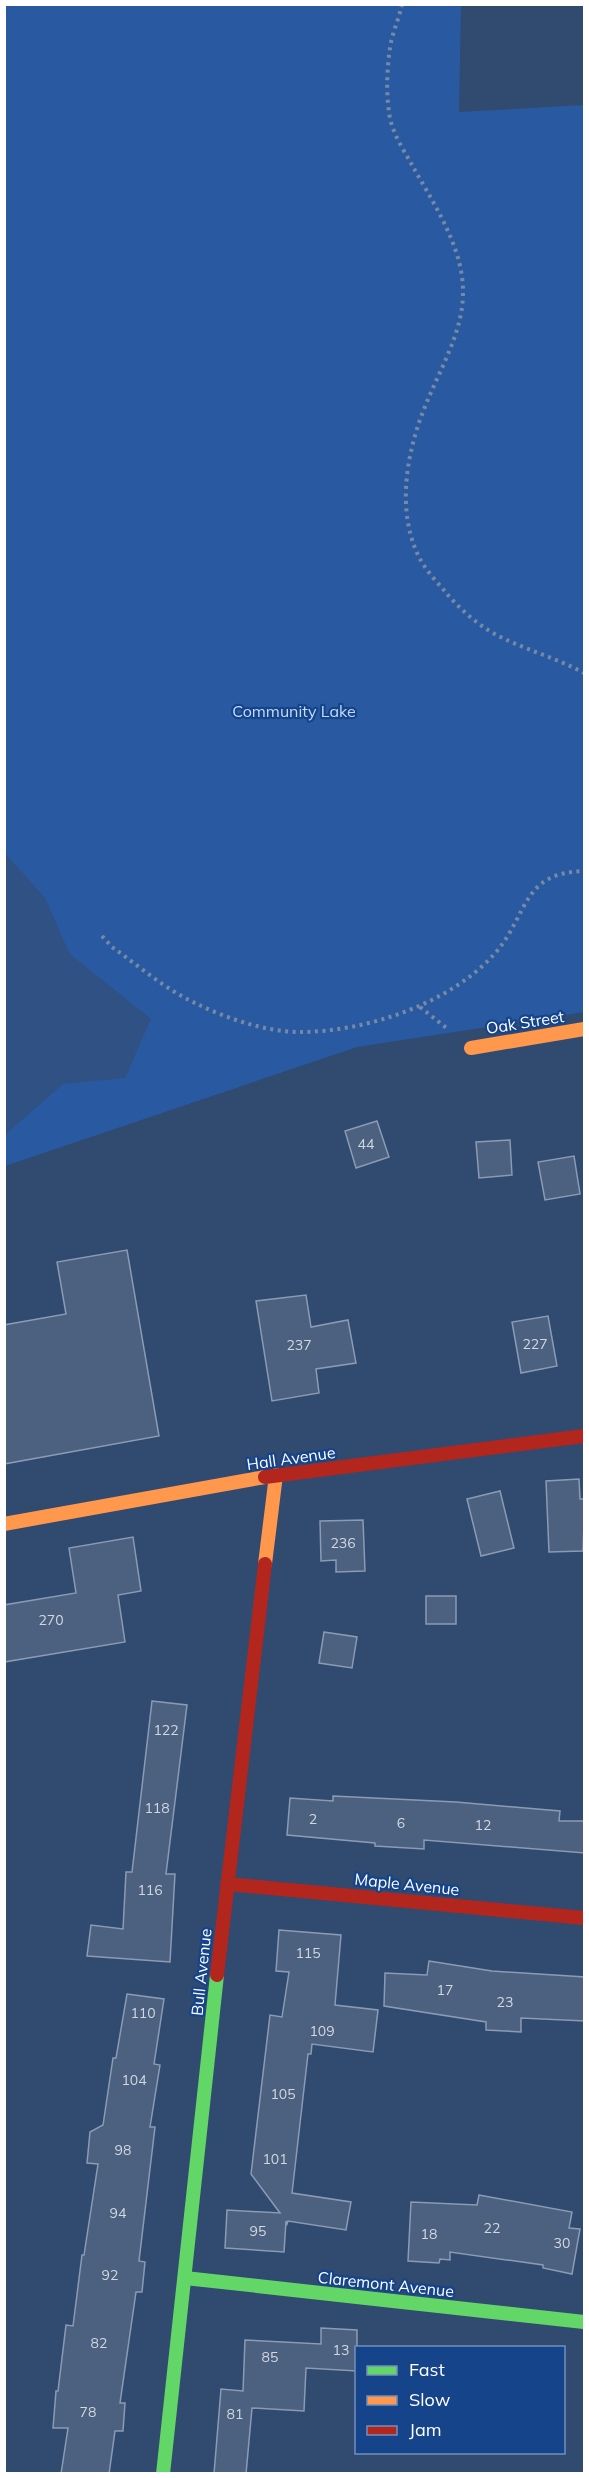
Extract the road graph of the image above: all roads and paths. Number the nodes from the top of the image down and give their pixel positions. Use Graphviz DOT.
graph roads {
  1 [pos="402,4"];
  2 [pos="585,673"];
  3 [pos="585,871"];
  4 [pos="102,936"];
  5 [pos="585,1029"];
  6 [pos="471,1048"];
  7 [pos="585,1436"];
  8 [pos="276,1475"];
  9 [pos="4,1524"];
  10 [pos="227,1884"];
  11 [pos="585,1918"];
  12 [pos="185,2278"];
  13 [pos="585,2322"];
  14 [pos="163,2474"];
  1 -- 2 [label="path"];
  3 -- 4 [label="path"];
  5 -- 6 [label="street, Oak Street"];
  7 -- 8 [label="street, Hall Avenue"];
  8 -- 9 [label="street, Hall Avenue"];
  8 -- 10 [label="street, Bull Avenue"];
  10 -- 11 [label="street, Maple Avenue"];
  10 -- 12 [label="street, Bull Avenue"];
  12 -- 13 [label="street, Claremont Avenue"];
  12 -- 14 [label="street, Bull Avenue"];
}
